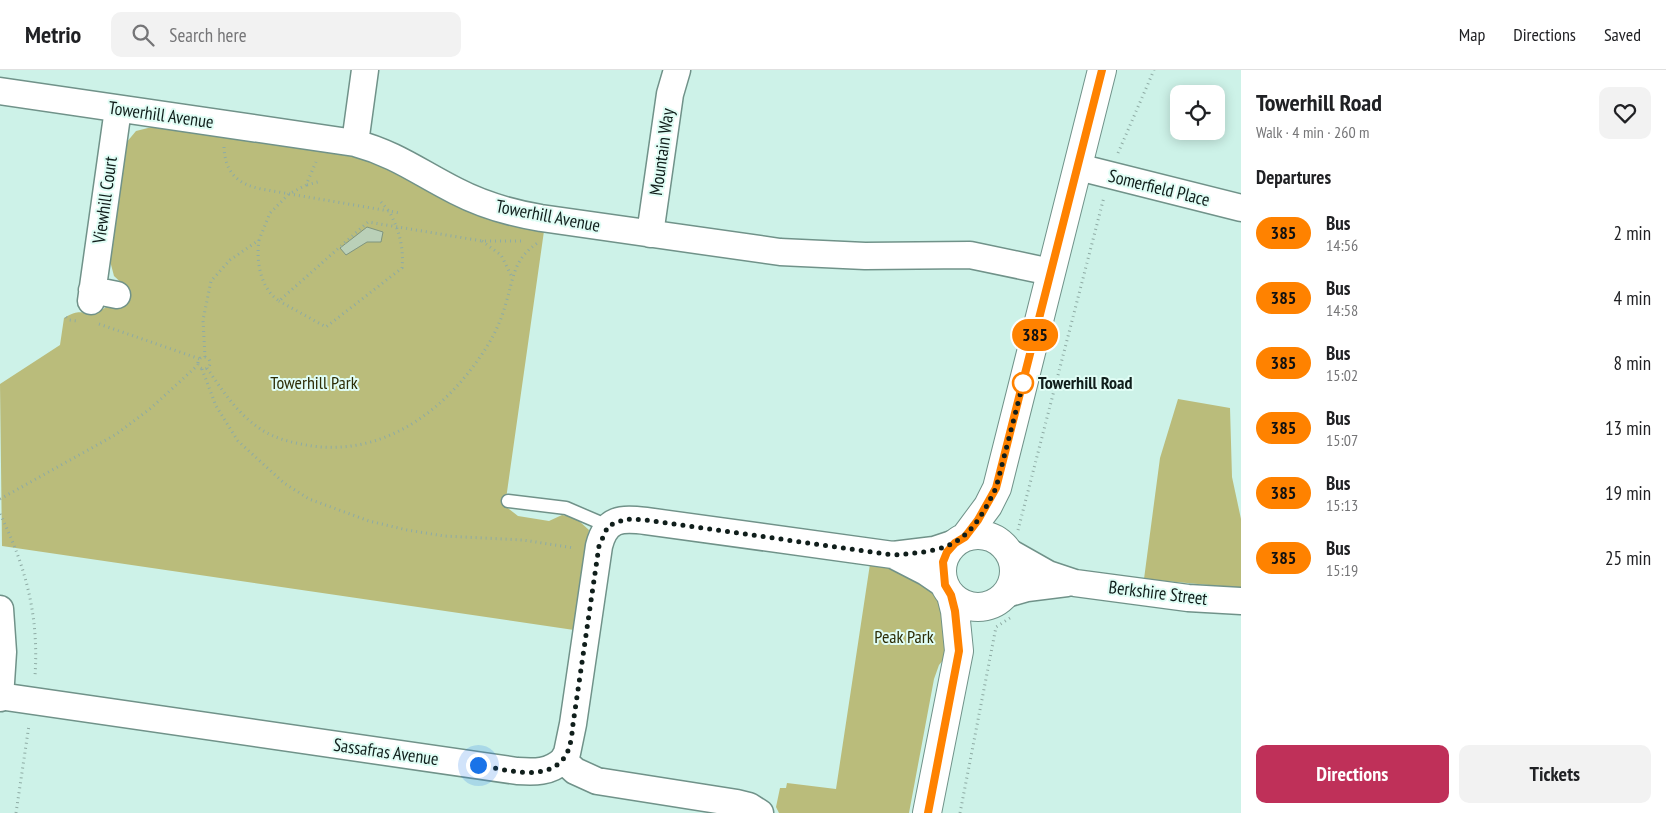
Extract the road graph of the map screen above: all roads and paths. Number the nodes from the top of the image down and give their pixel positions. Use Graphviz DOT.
graph roads {
  1 [pos="365,70"];
  2 [pos="676,70"];
  3 [pos="1102,70"];
  4 [pos="1154,70"];
  5 [pos="0,91"];
  6 [pos="118,109"];
  7 [pos="355,144"];
  8 [pos="224,146"];
  9 [pos="318,159"];
  10 [pos="1078,167"];
  11 [pos="1110,175"];
  12 [pos="320,181"];
  13 [pos="306,185"];
  14 [pos="289,194"];
  15 [pos="381,202"];
  16 [pos="1241,208"];
  17 [pos="389,211"];
  18 [pos="400,213"];
  19 [pos="397,227"];
  20 [pos="650,234"];
  21 [pos="259,240"];
  22 [pos="482,241"];
  23 [pos="1051,272"];
  24 [pos="512,276"];
  25 [pos="279,300"];
  26 [pos="96,306"];
  27 [pos="66,317"];
  28 [pos="204,357"];
  29 [pos="200,359"];
  30 [pos="198,365"];
  31 [pos="207,368"];
  32 [pos="202,369"];
  33 [pos="996,488"];
  34 [pos="0,499"];
  35 [pos="508,501"];
  36 [pos="608,526"];
  37 [pos="960,540"];
  38 [pos="1013,545"];
  39 [pos="574,548"];
  40 [pos="893,555"];
  41 [pos="1075,583"];
  42 [pos="948,590"];
  43 [pos="1241,601"];
  44 [pos="1005,604"];
  45 [pos="0,610"];
  46 [pos="959,651"];
  47 [pos="0,697"];
  48 [pos="563,760"];
  49 [pos="760,813"];
  50 [pos="928,813"];
  51 [pos="960,813"];
  1 -- 7 [label="street"];
  2 -- 20 [label="street, Mountain Way"];
  3 -- 10 [label="street"];
  4 -- 11 [label="path"];
  5 -- 6 [label="street, Towerhill Avenue"];
  6 -- 7 [label="street, Towerhill Avenue"];
  6 -- 26 [label="street, Viewhill Court"];
  7 -- 20 [label="street, Towerhill Avenue"];
  8 -- 14 [label="path"];
  9 -- 13 [label="path"];
  10 -- 11 [label="street, Somerfield Place"];
  10 -- 23 [label="street"];
  11 -- 16 [label="street, Somerfield Place"];
  11 -- 38 [label="path"];
  12 -- 13 [label="path"];
  13 -- 14 [label="path"];
  14 -- 17 [label="path"];
  14 -- 21 [label="path"];
  15 -- 17 [label="path"];
  17 -- 18 [label="path"];
  17 -- 19 [label="path"];
  19 -- 22 [label="path"];
  19 -- 25 [label="path"];
  19 -- 25 [label="path"];
  20 -- 23 [label="street, Towerhill Avenue"];
  21 -- 25 [label="path"];
  21 -- 28 [label="path"];
  22 -- 24 [label="path"];
  22 -- 24 [label="path"];
  23 -- 33 [label="street"];
  24 -- 31 [label="path"];
  26 -- 27 [label="path"];
  26 -- 29 [label="path"];
  28 -- 29 [label="path"];
  28 -- 31 [label="path"];
  29 -- 30 [label="path"];
  30 -- 32 [label="path"];
  30 -- 34 [label="path"];
  31 -- 32 [label="path"];
  32 -- 39 [label="path"];
  33 -- 37 [label="street"];
  33 -- 38 [label="street"];
  35 -- 36 [label="lane"];
  36 -- 40 [label="street"];
  36 -- 48 [label="street"];
  37 -- 38 [label="street"];
  37 -- 40 [label="street"];
  37 -- 42 [label="street"];
  38 -- 41 [label="street, Berkshire Street"];
  38 -- 44 [label="street"];
  40 -- 42 [label="street"];
  41 -- 43 [label="street, Berkshire Street"];
  41 -- 44 [label="street, Berkshire Street"];
  42 -- 44 [label="street"];
  42 -- 46 [label="street"];
  44 -- 46 [label="street"];
  44 -- 51 [label="path"];
  45 -- 47 [label="street"];
  46 -- 50 [label="street"];
  47 -- 48 [label="street, Sassafras Avenue"];
  48 -- 49 [label="street"];
}
